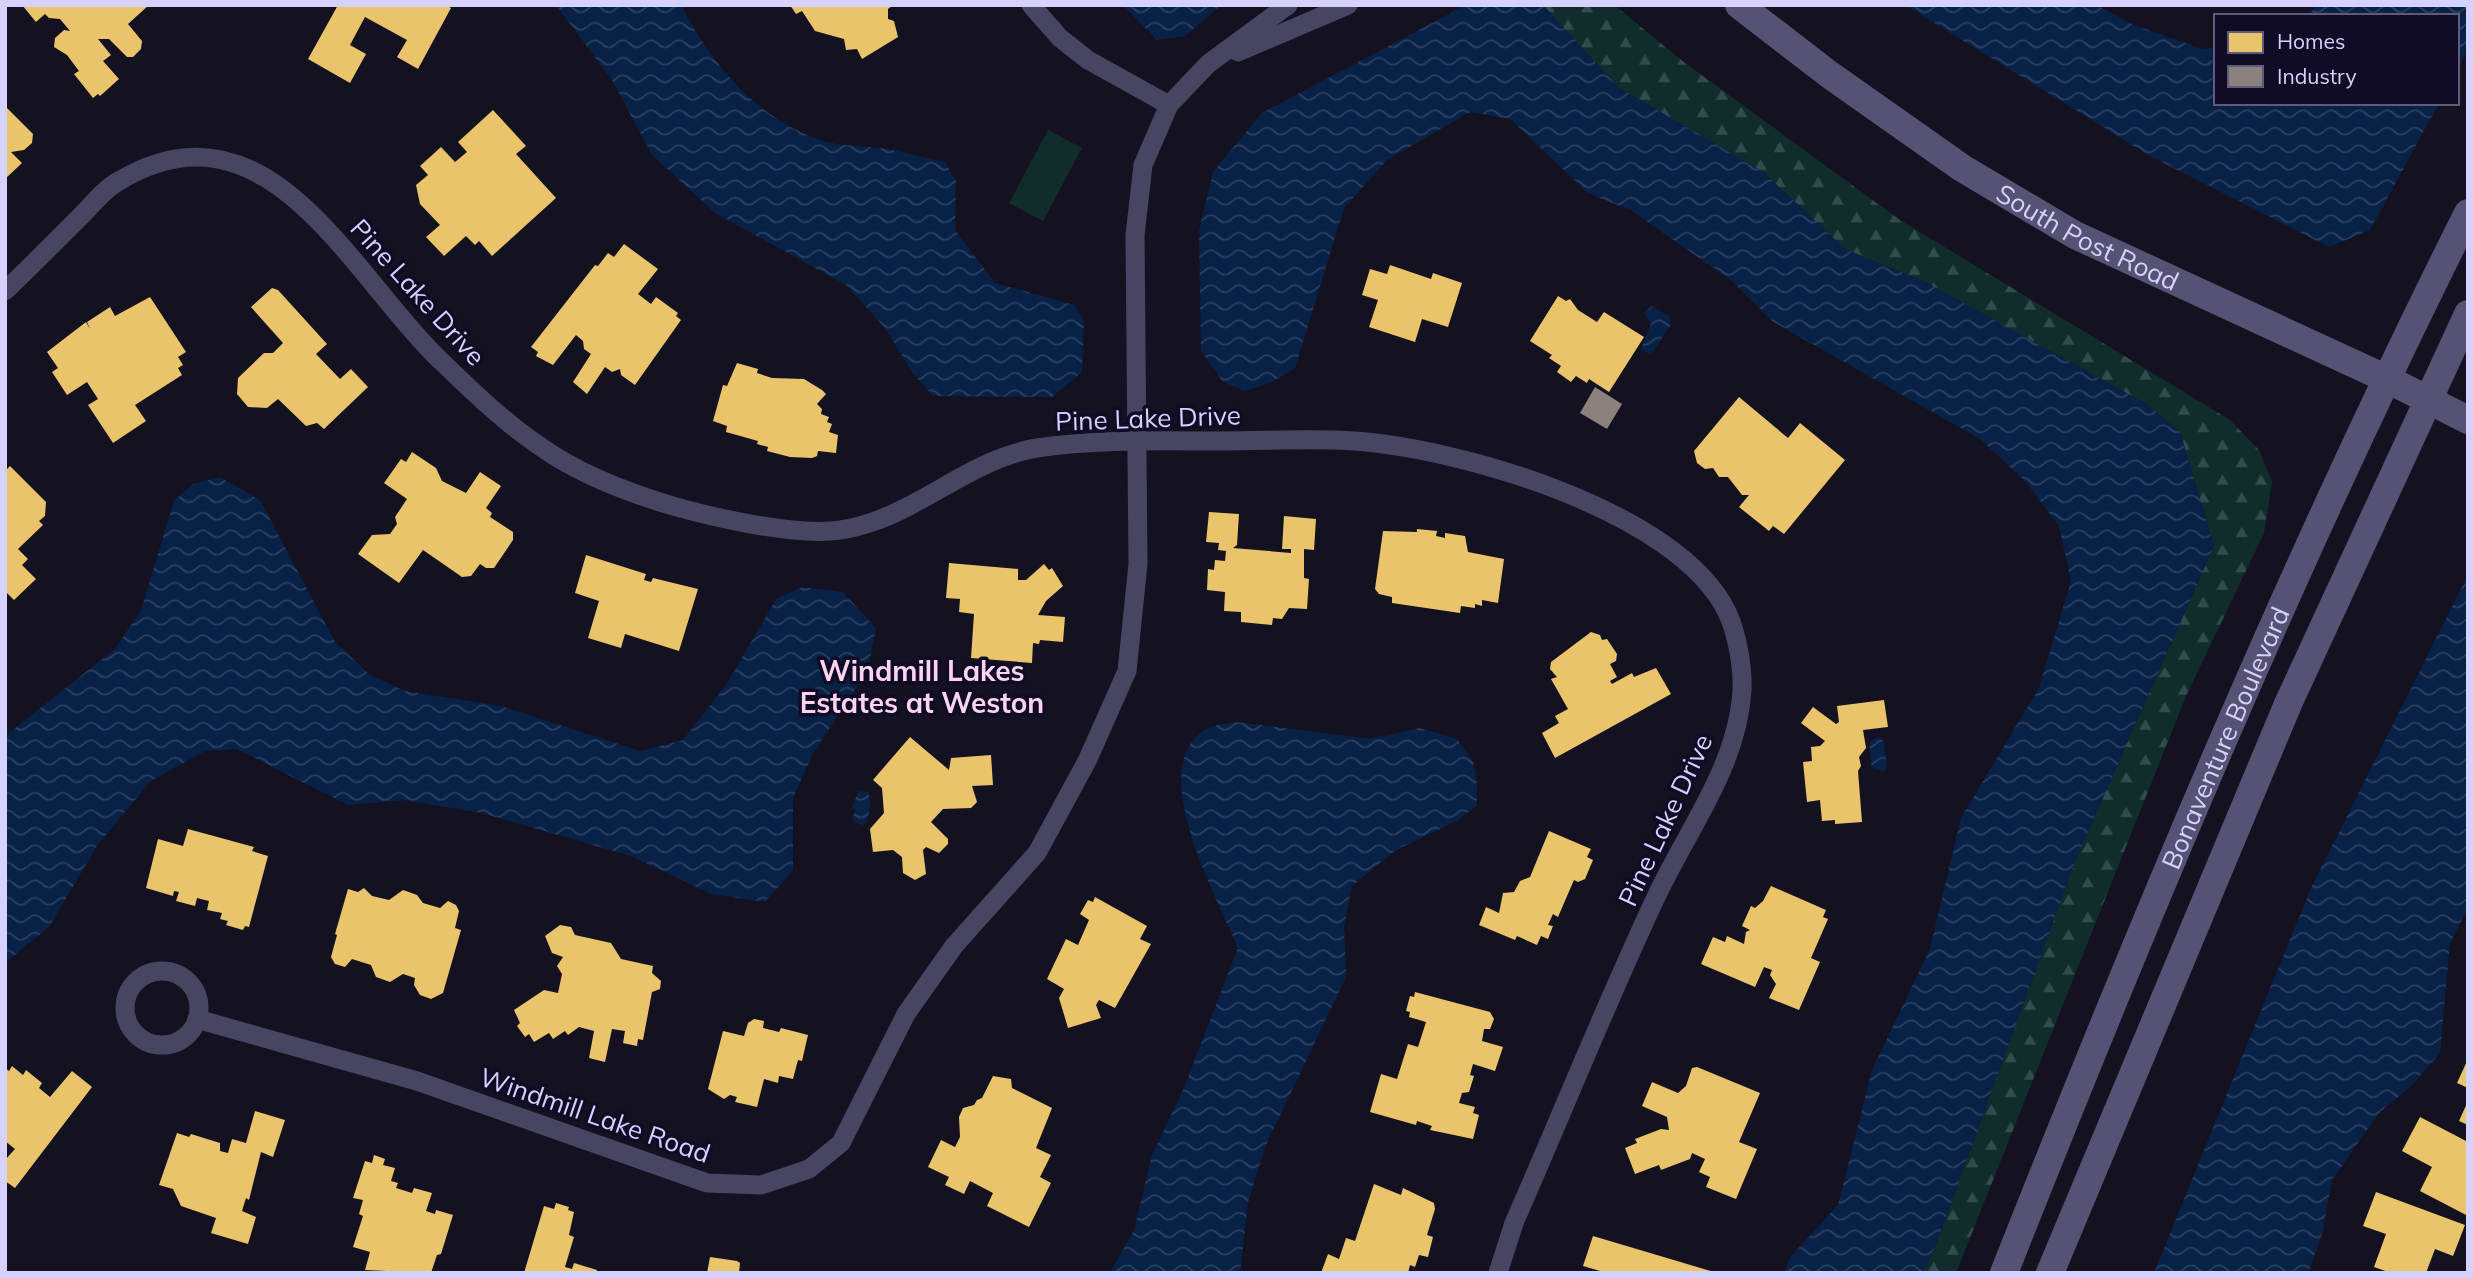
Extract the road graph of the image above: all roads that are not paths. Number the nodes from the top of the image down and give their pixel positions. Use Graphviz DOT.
graph roads {
  1 [pos="1031,5"];
  2 [pos="1288,5"];
  3 [pos="1349,5"];
  4 [pos="1739,5"];
  5 [pos="1208,64"];
  6 [pos="1169,105"];
  7 [pos="2468,213"];
  8 [pos="5,291"];
  9 [pos="2468,314"];
  10 [pos="2385,378"];
  11 [pos="2426,399"];
  12 [pos="2468,420"];
  13 [pos="1138,441"];
  14 [pos="197,1019"];
  15 [pos="1498,1273"];
  16 [pos="2004,1273"];
  17 [pos="2050,1273"];
  1 -- 6 [label="street"];
  2 -- 5 [label="street, Windmill Lake Road"];
  3 -- 5 [label="street, Windmill Lake Road"];
  4 -- 10 [label="main road, South Post Road"];
  5 -- 6 [label="street, Windmill Lake Road"];
  6 -- 13 [label="street, Windmill Lake Road"];
  7 -- 10 [label="main road, Bonaventure Boulevard"];
  8 -- 13 [label="street, Pine Lake Drive"];
  9 -- 11 [label="main road, Bonaventure Boulevard"];
  10 -- 11 [label="main road, South Post Road"];
  10 -- 16 [label="main road, Bonaventure Boulevard"];
  11 -- 12 [label="main road, South Post Road"];
  11 -- 17 [label="main road, Bonaventure Boulevard"];
  13 -- 14 [label="street, Windmill Lake Road"];
  13 -- 15 [label="street, Pine Lake Drive"];
}
